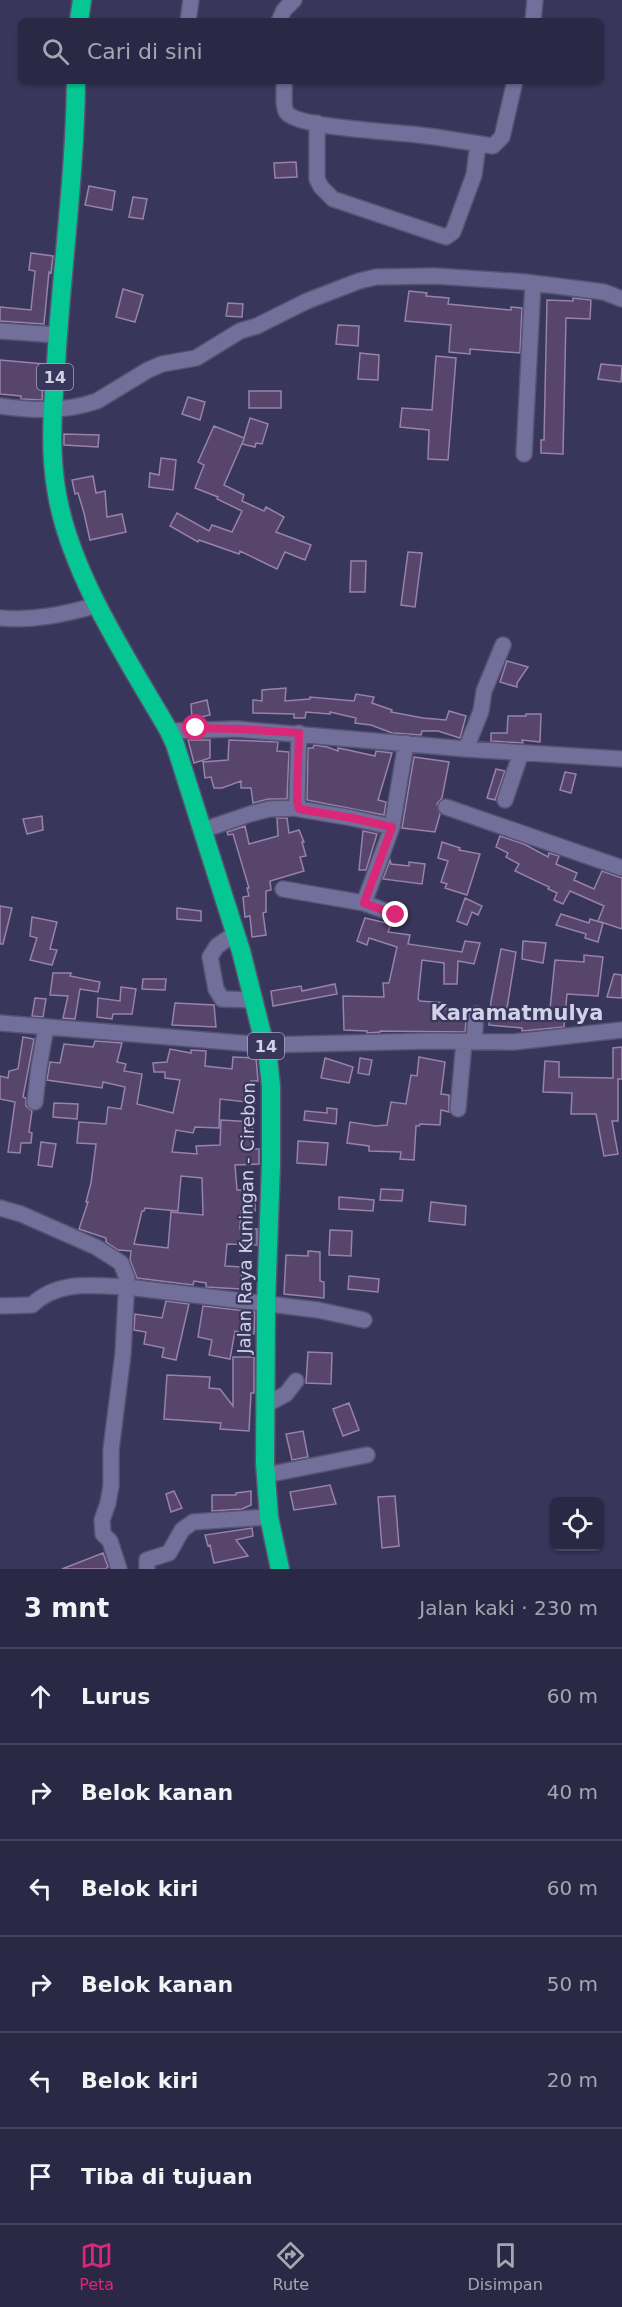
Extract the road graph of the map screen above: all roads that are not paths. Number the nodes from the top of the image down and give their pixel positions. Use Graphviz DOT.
graph roads {
  1 [pos="82,0"];
  2 [pos="191,0"];
  3 [pos="294,0"];
  4 [pos="535,0"];
  5 [pos="80,18"];
  6 [pos="188,18"];
  7 [pos="280,18"];
  8 [pos="533,18"];
  9 [pos="76,84"];
  10 [pos="284,84"];
  11 [pos="514,84"];
  12 [pos="317,123"];
  13 [pos="478,144"];
  14 [pos="533,283"];
  15 [pos="622,299"];
  16 [pos="0,332"];
  17 [pos="58,335"];
  18 [pos="0,406"];
  19 [pos="53,410"];
  20 [pos="524,454"];
  21 [pos="98,605"];
  22 [pos="0,618"];
  23 [pos="503,645"];
  24 [pos="169,731"];
  25 [pos="299,733"];
  26 [pos="406,743"];
  27 [pos="466,750"];
  28 [pos="521,753"];
  29 [pos="622,759"];
  30 [pos="505,800"];
  31 [pos="446,807"];
  32 [pos="298,808"];
  33 [pos="392,827"];
  34 [pos="203,830"];
  35 [pos="622,868"];
  36 [pos="283,889"];
  37 [pos="364,903"];
  38 [pos="396,915"];
  39 [pos="236,933"];
  40 [pos="254,1000"];
  41 [pos="476,1014"];
  42 [pos="0,1023"];
  43 [pos="46,1027"];
  44 [pos="622,1030"];
  45 [pos="469,1042"];
  46 [pos="265,1045"];
  47 [pos="35,1102"];
  48 [pos="458,1109"];
  49 [pos="0,1208"];
  50 [pos="132,1287"];
  51 [pos="266,1303"];
  52 [pos="0,1306"];
  53 [pos="364,1320"];
  54 [pos="296,1381"];
  55 [pos="265,1412"];
  56 [pos="367,1455"];
  57 [pos="266,1469"];
  58 [pos="269,1517"];
  59 [pos="278,1561"];
  60 [pos="118,1568"];
  61 [pos="147,1569"];
  1 -- 5 [label="highway"];
  2 -- 6 [label="street"];
  3 -- 7 [label="street"];
  4 -- 8 [label="street"];
  9 -- 17 [label="highway, Jalan Raya Kuningan - Cirebon / 14"];
  10 -- 12 [label="street"];
  11 -- 13 [label="street"];
  12 -- 13 [label="street"];
  12 -- 13 [label="street"];
  14 -- 15 [label="street"];
  14 -- 19 [label="street"];
  14 -- 20 [label="street"];
  16 -- 17 [label="street"];
  17 -- 19 [label="highway, Jalan Raya Kuningan - Cirebon / 14"];
  18 -- 19 [label="street"];
  19 -- 21 [label="highway, Jalan Raya Kuningan - Cirebon / 14"];
  21 -- 22 [label="street"];
  21 -- 24 [label="highway, Jalan Raya Kuningan - Cirebon / 14"];
  23 -- 27 [label="street"];
  24 -- 25 [label="street"];
  24 -- 34 [label="highway, Jalan Raya Kuningan - Cirebon / 14"];
  25 -- 26 [label="street"];
  25 -- 32 [label="street"];
  26 -- 27 [label="street"];
  26 -- 33 [label="street"];
  27 -- 28 [label="street"];
  28 -- 29 [label="street"];
  28 -- 30 [label="street"];
  31 -- 35 [label="street"];
  32 -- 33 [label="street"];
  32 -- 34 [label="street"];
  33 -- 37 [label="street"];
  34 -- 39 [label="highway, Jalan Raya Kuningan - Cirebon / 14"];
  36 -- 37 [label="street"];
  37 -- 38 [label="street"];
  39 -- 40 [label="highway, Jalan Raya Kuningan - Cirebon / 14"];
  39 -- 40 [label="street"];
  40 -- 46 [label="highway, Jalan Raya Kuningan - Cirebon / 14"];
  41 -- 45 [label="street"];
  42 -- 43 [label="street"];
  43 -- 46 [label="street"];
  43 -- 47 [label="street"];
  44 -- 45 [label="street"];
  45 -- 46 [label="street"];
  45 -- 48 [label="street"];
  46 -- 51 [label="highway, Jalan Raya Kuningan - Cirebon / 14"];
  49 -- 50 [label="street"];
  50 -- 51 [label="street"];
  50 -- 52 [label="street"];
  50 -- 60 [label="street"];
  51 -- 53 [label="street"];
  51 -- 55 [label="highway, Jalan Raya Kuningan - Cirebon / 14"];
  54 -- 55 [label="street"];
  55 -- 57 [label="highway, Jalan Raya Kuningan - Cirebon / 14"];
  56 -- 57 [label="street"];
  57 -- 58 [label="highway, Jalan Raya Kuningan - Cirebon / 14"];
  58 -- 59 [label="highway, Jalan Raya Kuningan - Cirebon / 14"];
  58 -- 61 [label="street"];
}
